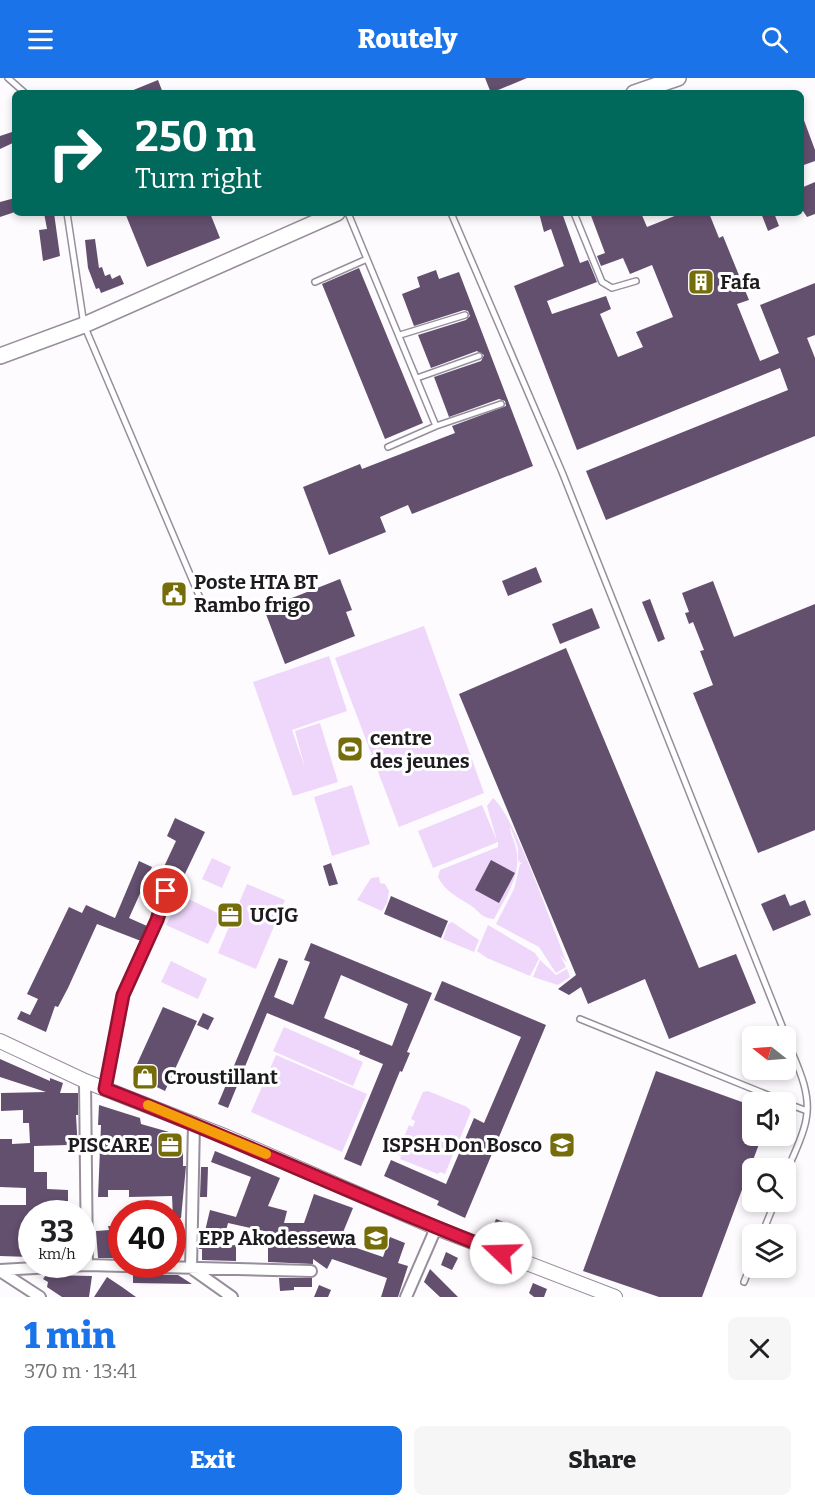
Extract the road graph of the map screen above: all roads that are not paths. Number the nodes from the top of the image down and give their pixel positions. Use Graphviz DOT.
graph roads {
  1 [pos="8,78"];
  2 [pos="678,78"];
  3 [pos="22,90"];
  4 [pos="643,90"];
  5 [pos="68,216"];
  6 [pos="331,216"];
  7 [pos="349,216"];
  8 [pos="452,216"];
  9 [pos="575,216"];
  10 [pos="367,260"];
  11 [pos="636,281"];
  12 [pos="315,282"];
  13 [pos="465,315"];
  14 [pos="84,325"];
  15 [pos="400,335"];
  16 [pos="479,356"];
  17 [pos="0,357"];
  18 [pos="417,378"];
  19 [pos="501,405"];
  20 [pos="436,426"];
  21 [pos="388,447"];
  22 [pos="203,605"];
  23 [pos="166,891"];
  24 [pos="580,1019"];
  25 [pos="782,1026"];
  26 [pos="0,1041"];
  27 [pos="796,1062"];
  28 [pos="86,1082"];
  29 [pos="105,1089"];
  30 [pos="759,1092"];
  31 [pos="796,1107"];
  32 [pos="807,1111"];
  33 [pos="807,1119"];
  34 [pos="815,1122"];
  35 [pos="194,1123"];
  36 [pos="792,1158"];
  37 [pos="87,1200"];
  38 [pos="436,1228"];
  39 [pos="96,1265"];
  40 [pos="191,1268"];
  41 [pos="18,1269"];
  42 [pos="311,1270"];
  43 [pos="746,1278"];
  44 [pos="744,1282"];
  45 [pos="586,1292"];
  46 [pos="40,1297"];
  47 [pos="232,1297"];
  48 [pos="406,1297"];
  49 [pos="615,1297"];
  1 -- 3 [label="lane"];
  2 -- 4 [label="main road"];
  5 -- 14 [label="lane"];
  6 -- 14 [label="main road"];
  7 -- 10 [label="lane"];
  8 -- 25 [label="lane"];
  9 -- 11 [label="lane"];
  10 -- 12 [label="lane"];
  10 -- 15 [label="lane"];
  13 -- 15 [label="lane"];
  14 -- 17 [label="main road"];
  14 -- 22 [label="lane"];
  15 -- 18 [label="lane"];
  16 -- 18 [label="lane"];
  18 -- 20 [label="lane"];
  19 -- 20 [label="lane"];
  20 -- 21 [label="lane"];
  23 -- 29 [label="lane"];
  24 -- 30 [label="lane"];
  26 -- 28 [label="street"];
  27 -- 32 [label="lane"];
  28 -- 29 [label="street"];
  28 -- 37 [label="street"];
  29 -- 35 [label="street"];
  31 -- 32 [label="lane"];
  32 -- 33 [label="lane"];
  33 -- 34 [label="lane"];
  33 -- 36 [label="lane"];
  35 -- 38 [label="street"];
  35 -- 40 [label="street"];
  38 -- 45 [label="street"];
  38 -- 48 [label="street"];
  39 -- 40 [label="street"];
  40 -- 42 [label="street"];
  40 -- 47 [label="street"];
  41 -- 46 [label="street"];
  43 -- 44 [label="lane"];
  45 -- 49 [label="street"];
}
